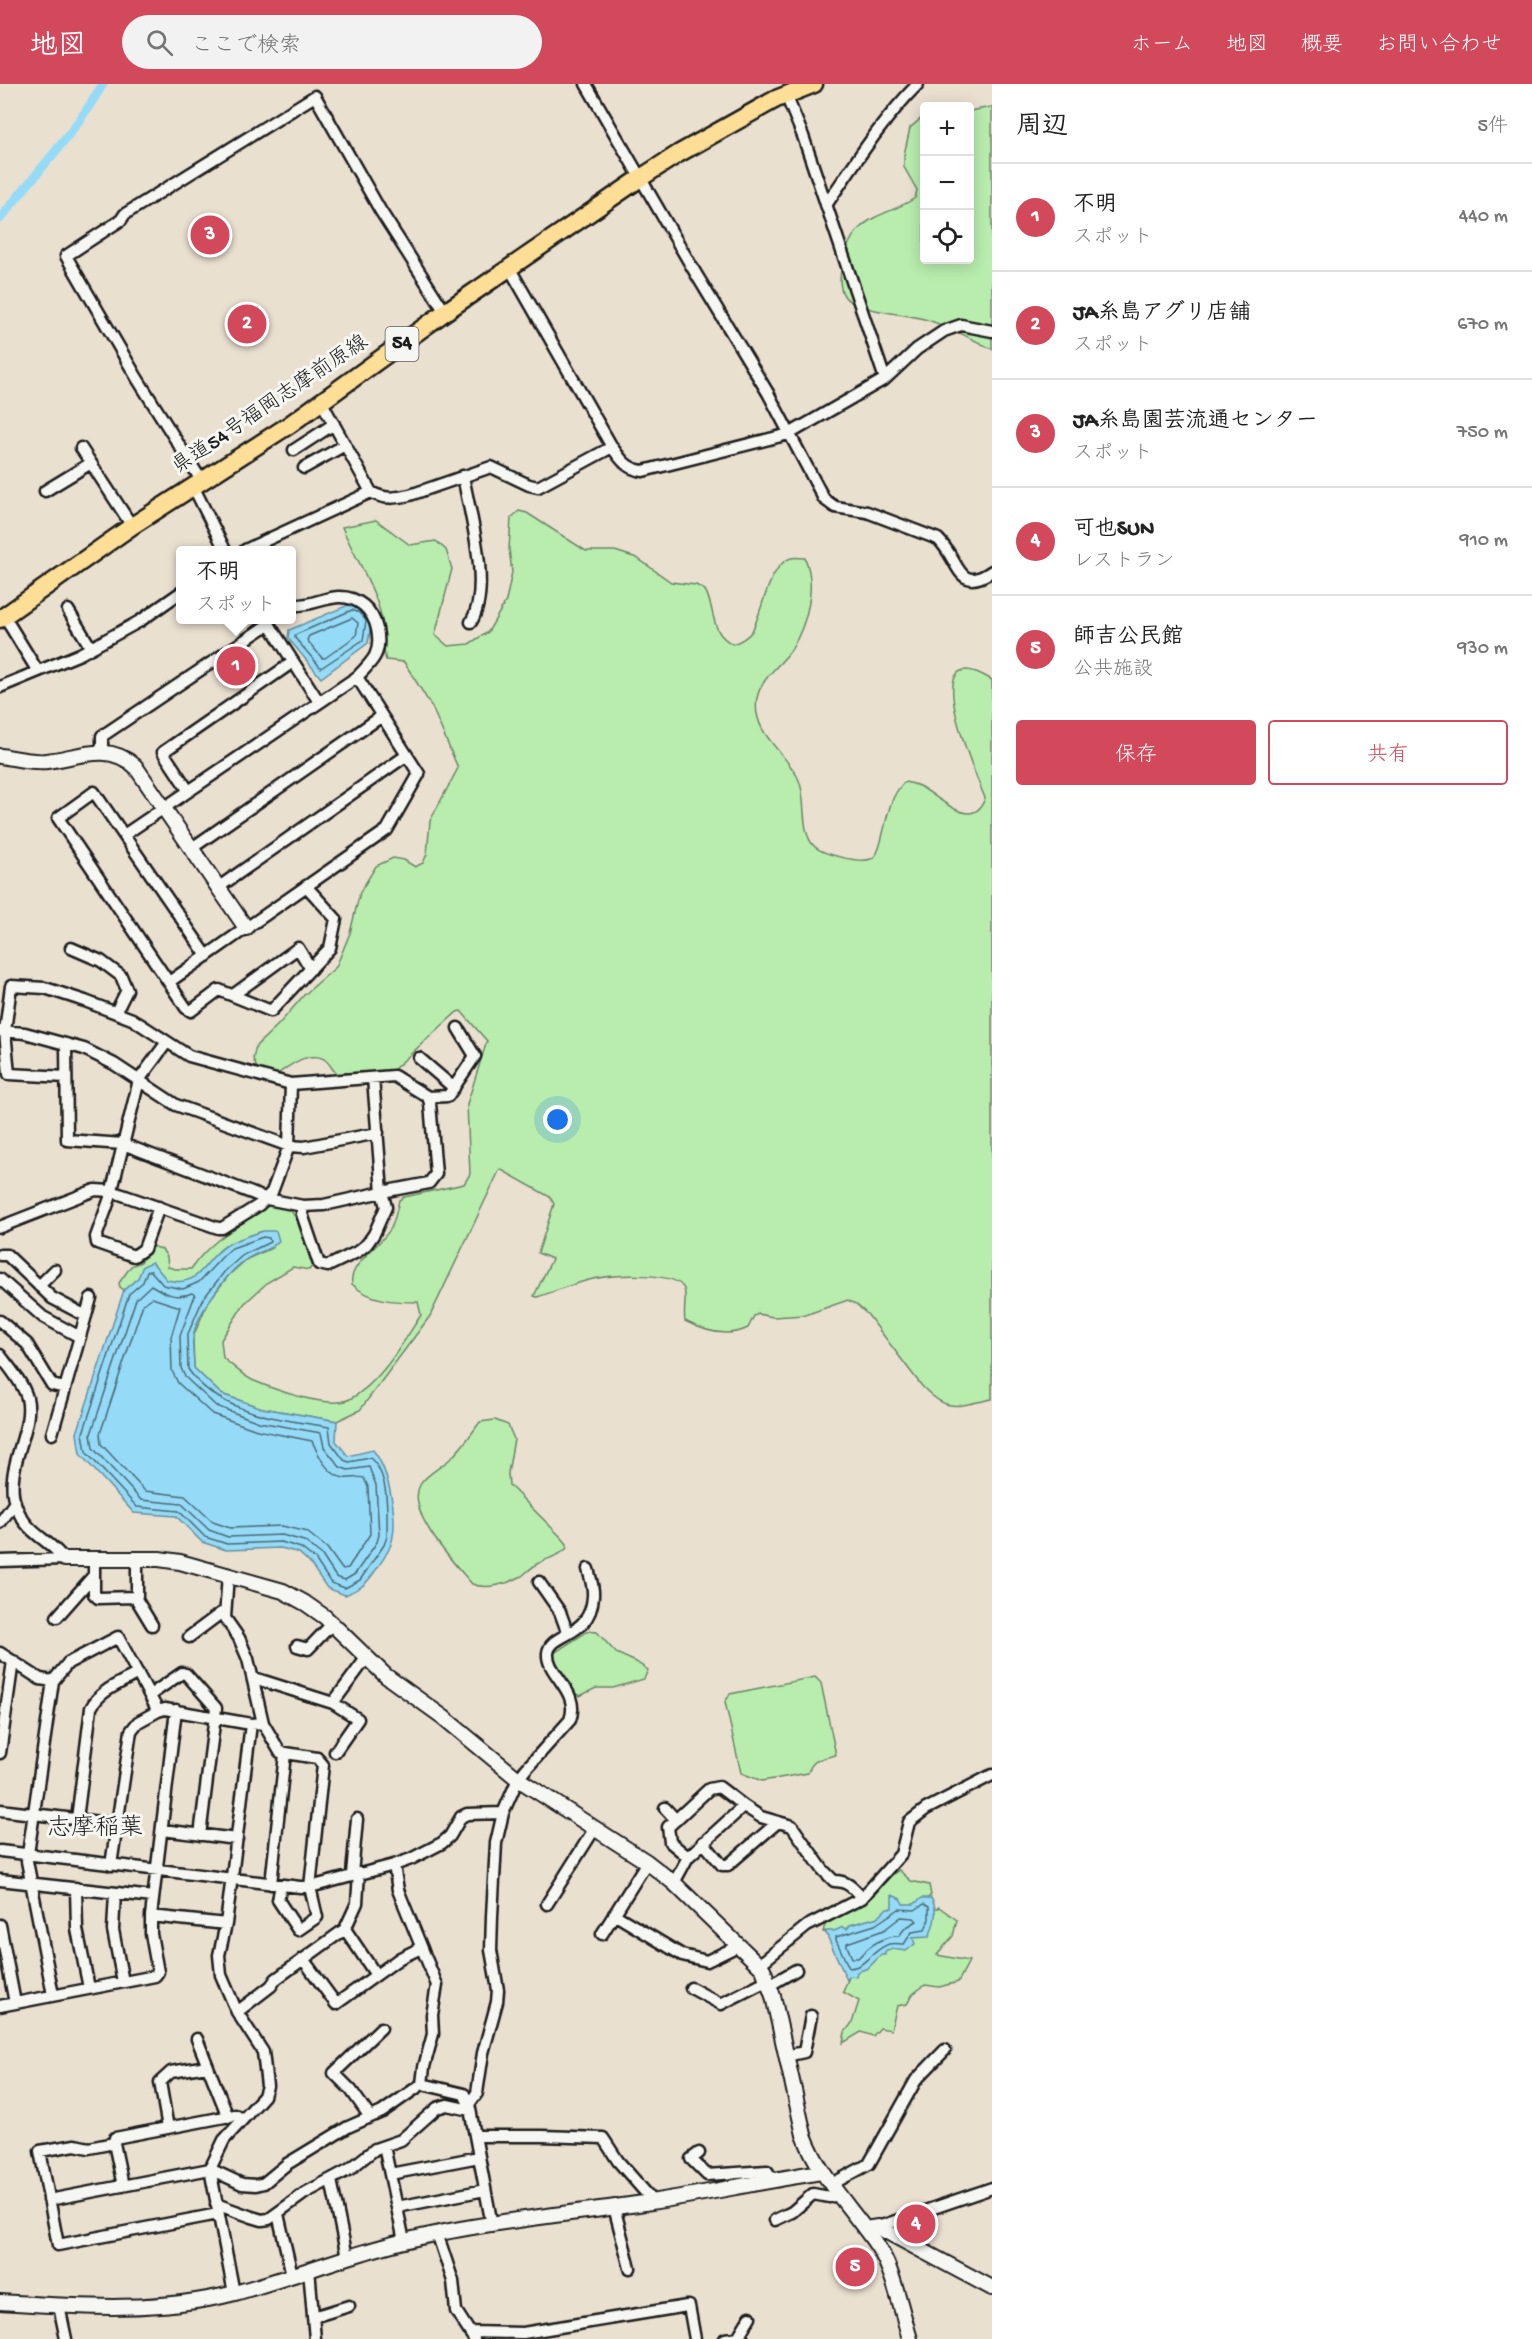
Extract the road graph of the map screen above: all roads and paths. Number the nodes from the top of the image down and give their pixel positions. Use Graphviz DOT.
graph roads {
  1 [pos="586,84"];
  2 [pos="814,84"];
  3 [pos="918,84"];
  4 [pos="786,95"];
  5 [pos="642,177"];
  6 [pos="826,205"];
  7 [pos="510,269"];
  8 [pos="445,312"];
  9 [pos="992,331"];
  10 [pos="885,379"];
  11 [pos="321,401"];
  12 [pos="334,424"];
  13 [pos="789,434"];
  14 [pos="345,445"];
  15 [pos="612,447"];
  16 [pos="81,448"];
  17 [pos="294,450"];
  18 [pos="91,464"];
  19 [pos="304,468"];
  20 [pos="464,476"];
  21 [pos="197,483"];
  22 [pos="45,491"];
  23 [pos="371,492"];
  24 [pos="132,526"];
  25 [pos="223,546"];
  26 [pos="254,546"];
  27 [pos="992,571"];
  28 [pos="176,596"];
  29 [pos="296,606"];
  30 [pos="68,610"];
  31 [pos="2,618"];
  32 [pos="471,622"];
  33 [pos="91,648"];
  34 [pos="293,662"];
  35 [pos="37,670"];
  36 [pos="357,677"];
  37 [pos="0,687"];
  38 [pos="319,702"];
  39 [pos="382,716"];
  40 [pos="102,752"];
  41 [pos="407,755"];
  42 [pos="0,756"];
  43 [pos="188,790"];
  44 [pos="164,807"];
  45 [pos="124,835"];
  46 [pos="192,848"];
  47 [pos="306,886"];
  48 [pos="219,887"];
  49 [pos="246,928"];
  50 [pos="71,948"];
  51 [pos="207,956"];
  52 [pos="311,969"];
  53 [pos="169,982"];
  54 [pos="233,995"];
  55 [pos="116,1012"];
  56 [pos="458,1028"];
  57 [pos="3,1031"];
  58 [pos="167,1042"];
  59 [pos="66,1044"];
  60 [pos="419,1058"];
  61 [pos="66,1077"];
  62 [pos="374,1078"];
  63 [pos="139,1080"];
  64 [pos="291,1084"];
  65 [pos="454,1088"];
  66 [pos="428,1097"];
  67 [pos="378,1133"];
  68 [pos="123,1144"];
  69 [pos="289,1146"];
  70 [pos="111,1191"];
  71 [pos="382,1192"];
  72 [pos="267,1199"];
  73 [pos="303,1206"];
  74 [pos="159,1207"];
  75 [pos="0,1227"];
  76 [pos="0,1254"];
  77 [pos="55,1270"];
  78 [pos="0,1278"];
  79 [pos="39,1286"];
  80 [pos="91,1298"];
  81 [pos="86,1316"];
  82 [pos="0,1321"];
  83 [pos="80,1337"];
  84 [pos="0,1355"];
  85 [pos="65,1388"];
  86 [pos="52,1434"];
  87 [pos="15,1502"];
  88 [pos="0,1523"];
  89 [pos="64,1559"];
  90 [pos="94,1559"];
  91 [pos="137,1559"];
  92 [pos="0,1561"];
  93 [pos="588,1569"];
  94 [pos="228,1574"];
  95 [pos="94,1575"];
  96 [pos="539,1582"];
  97 [pos="135,1598"];
  98 [pos="225,1613"];
  99 [pos="57,1617"];
  100 [pos="332,1624"];
  101 [pos="152,1625"];
  102 [pos="568,1634"];
  103 [pos="189,1637"];
  104 [pos="297,1646"];
  105 [pos="0,1653"];
  106 [pos="367,1657"];
  107 [pos="13,1661"];
  108 [pos="138,1673"];
  109 [pos="254,1678"];
  110 [pos="53,1681"];
  111 [pos="150,1695"];
  112 [pos="333,1703"];
  113 [pos="176,1710"];
  114 [pos="158,1711"];
  115 [pos="213,1717"];
  116 [pos="263,1723"];
  117 [pos="251,1724"];
  118 [pos="335,1752"];
  119 [pos="0,1753"];
  120 [pos="285,1754"];
  121 [pos="992,1775"];
  122 [pos="519,1779"];
  123 [pos="744,1806"];
  124 [pos="665,1808"];
  125 [pos="0,1810"];
  126 [pos="502,1813"];
  127 [pos="34,1814"];
  128 [pos="77,1819"];
  129 [pos="357,1820"];
  130 [pos="676,1820"];
  131 [pos="778,1822"];
  132 [pos="116,1824"];
  133 [pos="595,1828"];
  134 [pos="162,1830"];
  135 [pos="200,1835"];
  136 [pos="237,1839"];
  137 [pos="703,1842"];
  138 [pos="0,1851"];
  139 [pos="28,1854"];
  140 [pos="688,1857"];
  141 [pos="646,1862"];
  142 [pos="111,1865"];
  143 [pos="394,1865"];
  144 [pos="157,1870"];
  145 [pos="355,1874"];
  146 [pos="232,1879"];
  147 [pos="0,1880"];
  148 [pos="31,1883"];
  149 [pos="674,1883"];
  150 [pos="276,1884"];
  151 [pos="310,1887"];
  152 [pos="76,1888"];
  153 [pos="115,1893"];
  154 [pos="153,1897"];
  155 [pos="862,1898"];
  156 [pos="547,1904"];
  157 [pos="614,1914"];
  158 [pos="151,1916"];
  159 [pos="226,1924"];
  160 [pos="0,1925"];
  161 [pos="345,1929"];
  162 [pos="602,1934"];
  163 [pos="740,1945"];
  164 [pos="421,1948"];
  165 [pos="303,1959"];
  166 [pos="760,1964"];
  167 [pos="796,1970"];
  168 [pos="376,1975"];
  169 [pos="123,1982"];
  170 [pos="769,1983"];
  171 [pos="89,1988"];
  172 [pos="691,1988"];
  173 [pos="53,1995"];
  174 [pos="15,2002"];
  175 [pos="0,2006"];
  176 [pos="237,2012"];
  177 [pos="811,2016"];
  178 [pos="381,2028"];
  179 [pos="197,2039"];
  180 [pos="945,2050"];
  181 [pos="786,2056"];
  182 [pos="207,2066"];
  183 [pos="422,2084"];
  184 [pos="470,2107"];
  185 [pos="228,2117"];
  186 [pos="370,2117"];
  187 [pos="243,2119"];
  188 [pos="168,2128"];
  189 [pos="474,2136"];
  190 [pos="114,2143"];
  191 [pos="384,2146"];
  192 [pos="699,2153"];
  193 [pos="479,2157"];
  194 [pos="210,2169"];
  195 [pos="821,2172"];
  196 [pos="390,2174"];
  197 [pos="331,2180"];
  198 [pos="773,2180"];
  199 [pos="123,2186"];
  200 [pos="992,2188"];
  201 [pos="485,2190"];
  202 [pos="834,2190"];
  203 [pos="49,2200"];
  204 [pos="653,2201"];
  205 [pos="397,2206"];
  206 [pos="614,2207"];
  207 [pos="217,2209"];
  208 [pos="278,2214"];
  209 [pos="775,2220"];
  210 [pos="492,2225"];
  211 [pos="872,2228"];
  212 [pos="437,2233"];
  213 [pos="404,2241"];
  214 [pos="347,2257"];
  215 [pos="630,2268"];
  216 [pos="309,2269"];
  217 [pos="292,2275"];
  218 [pos="992,2288"];
  219 [pos="234,2293"];
  220 [pos="0,2302"];
  221 [pos="59,2306"];
  222 [pos="349,2306"];
  223 [pos="313,2317"];
  224 [pos="750,2317"];
  225 [pos="535,2335"];
  226 [pos="472,2336"];
  227 [pos="741,2338"];
  228 [pos="66,2339"];
  229 [pos="315,2339"];
  230 [pos="695,2339"];
  231 [pos="725,2339"];
  232 [pos="910,2339"];
  1 -- 5 [label="street"];
  2 -- 4 [label="main road, 県道54号福岡志摩前原線 / 54"];
  3 -- 6 [label="street"];
  4 -- 5 [label="main road, 県道54号福岡志摩前原線 / 54"];
  4 -- 6 [label="street"];
  5 -- 7 [label="main road, 県道54号福岡志摩前原線 / 54"];
  5 -- 13 [label="street"];
  6 -- 10 [label="street"];
  7 -- 8 [label="main road, 県道54号福岡志摩前原線 / 54"];
  7 -- 15 [label="street"];
  8 -- 11 [label="main road, 県道54号福岡志摩前原線 / 54"];
  8 -- 21 [label="street"];
  9 -- 10 [label="street"];
  10 -- 13 [label="street"];
  11 -- 12 [label="street"];
  11 -- 21 [label="main road, 県道54号福岡志摩前原線 / 54"];
  12 -- 14 [label="street"];
  12 -- 17 [label="street"];
  13 -- 15 [label="street"];
  13 -- 27 [label="street"];
  14 -- 19 [label="street"];
  14 -- 23 [label="street"];
  15 -- 20 [label="street"];
  16 -- 18 [label="street"];
  18 -- 22 [label="street"];
  18 -- 24 [label="street"];
  20 -- 23 [label="street"];
  20 -- 32 [label="street"];
  21 -- 24 [label="main road, 県道54号福岡志摩前原線 / 54"];
  21 -- 25 [label="street"];
  23 -- 26 [label="street"];
  24 -- 31 [label="main road, 県道54号福岡志摩前原線 / 54"];
  28 -- 33 [label="street"];
  29 -- 36 [label="street"];
  30 -- 33 [label="street"];
  31 -- 35 [label="street"];
  33 -- 35 [label="street"];
  34 -- 38 [label="street"];
  34 -- 40 [label="street"];
  34 -- 43 [label="street"];
  35 -- 37 [label="street"];
  36 -- 38 [label="street"];
  36 -- 39 [label="street"];
  38 -- 43 [label="street"];
  39 -- 41 [label="street"];
  39 -- 46 [label="street"];
  40 -- 42 [label="street"];
  40 -- 44 [label="street"];
  41 -- 47 [label="street"];
  41 -- 48 [label="street"];
  43 -- 44 [label="street"];
  44 -- 45 [label="street"];
  44 -- 46 [label="street"];
  45 -- 51 [label="street"];
  45 -- 53 [label="street"];
  46 -- 48 [label="street"];
  47 -- 49 [label="street"];
  47 -- 52 [label="street"];
  48 -- 49 [label="street"];
  49 -- 51 [label="street"];
  50 -- 55 [label="street"];
  51 -- 53 [label="street"];
  52 -- 54 [label="street"];
  52 -- 54 [label="street"];
  53 -- 54 [label="street"];
  55 -- 57 [label="street"];
  55 -- 58 [label="street"];
  56 -- 65 [label="street"];
  57 -- 59 [label="street"];
  57 -- 61 [label="street"];
  58 -- 63 [label="street"];
  58 -- 64 [label="street"];
  59 -- 61 [label="street"];
  59 -- 63 [label="street"];
  60 -- 65 [label="street"];
  61 -- 68 [label="street"];
  62 -- 64 [label="street"];
  62 -- 66 [label="street"];
  62 -- 67 [label="street"];
  63 -- 68 [label="street"];
  63 -- 69 [label="street"];
  64 -- 69 [label="street"];
  65 -- 66 [label="street"];
  66 -- 71 [label="street"];
  67 -- 69 [label="street"];
  67 -- 71 [label="street"];
  68 -- 70 [label="street"];
  68 -- 72 [label="street"];
  69 -- 72 [label="street"];
  70 -- 74 [label="street"];
  70 -- 74 [label="street"];
  70 -- 75 [label="street"];
  71 -- 73 [label="street"];
  71 -- 73 [label="street"];
  72 -- 73 [label="street"];
  72 -- 74 [label="street"];
  76 -- 79 [label="street"];
  77 -- 79 [label="street"];
  78 -- 83 [label="street"];
  79 -- 81 [label="street"];
  80 -- 81 [label="street"];
  81 -- 83 [label="street"];
  82 -- 85 [label="street"];
  83 -- 85 [label="street"];
  84 -- 87 [label="street"];
  85 -- 86 [label="street"];
  87 -- 88 [label="street"];
  87 -- 89 [label="street"];
  89 -- 90 [label="street"];
  89 -- 92 [label="street"];
  90 -- 91 [label="street"];
  90 -- 95 [label="street"];
  91 -- 94 [label="street"];
  91 -- 97 [label="street"];
  93 -- 102 [label="street"];
  94 -- 98 [label="street"];
  94 -- 100 [label="street"];
  95 -- 97 [label="street"];
  95 -- 99 [label="street"];
  96 -- 102 [label="street"];
  97 -- 101 [label="street"];
  98 -- 103 [label="street"];
  98 -- 109 [label="street"];
  100 -- 104 [label="street"];
  100 -- 106 [label="street"];
  102 -- 122 [label="street"];
  105 -- 107 [label="street"];
  106 -- 112 [label="street"];
  106 -- 122 [label="street"];
  107 -- 110 [label="street"];
  107 -- 119 [label="street"];
  108 -- 110 [label="street"];
  108 -- 111 [label="street"];
  108 -- 128 [label="street"];
  109 -- 112 [label="street"];
  109 -- 116 [label="street"];
  110 -- 127 [label="street"];
  111 -- 114 [label="street"];
  111 -- 115 [label="street"];
  112 -- 118 [label="street"];
  113 -- 114 [label="street"];
  113 -- 115 [label="street"];
  113 -- 134 [label="street"];
  114 -- 132 [label="street"];
  115 -- 117 [label="street"];
  115 -- 135 [label="street"];
  116 -- 117 [label="street"];
  116 -- 120 [label="street"];
  117 -- 136 [label="street"];
  120 -- 150 [label="street"];
  120 -- 151 [label="street"];
  121 -- 155 [label="street"];
  122 -- 126 [label="street"];
  122 -- 133 [label="street"];
  123 -- 130 [label="street"];
  123 -- 131 [label="street"];
  123 -- 137 [label="street"];
  124 -- 130 [label="street"];
  125 -- 127 [label="street"];
  126 -- 143 [label="street"];
  126 -- 184 [label="street"];
  127 -- 128 [label="street"];
  127 -- 139 [label="street"];
  128 -- 132 [label="street"];
  129 -- 145 [label="street"];
  130 -- 140 [label="street"];
  131 -- 137 [label="street"];
  131 -- 155 [label="street"];
  132 -- 142 [label="street"];
  133 -- 141 [label="street"];
  133 -- 156 [label="street"];
  134 -- 135 [label="street"];
  134 -- 144 [label="street"];
  135 -- 136 [label="street"];
  136 -- 146 [label="street"];
  137 -- 140 [label="street"];
  138 -- 139 [label="street"];
  139 -- 142 [label="street"];
  139 -- 148 [label="street"];
  140 -- 149 [label="street"];
  141 -- 149 [label="street"];
  141 -- 157 [label="street"];
  142 -- 144 [label="street"];
  143 -- 145 [label="street"];
  143 -- 164 [label="street"];
  144 -- 146 [label="street"];
  144 -- 154 [label="street"];
  145 -- 151 [label="street"];
  145 -- 161 [label="street"];
  146 -- 150 [label="street"];
  146 -- 159 [label="street"];
  147 -- 148 [label="street"];
  148 -- 152 [label="street"];
  148 -- 173 [label="street"];
  149 -- 163 [label="street"];
  150 -- 151 [label="street"];
  150 -- 151 [label="street"];
  152 -- 153 [label="street"];
  152 -- 171 [label="street"];
  153 -- 154 [label="street"];
  153 -- 169 [label="street"];
  154 -- 158 [label="street"];
  155 -- 166 [label="street"];
  157 -- 162 [label="street"];
  157 -- 163 [label="street"];
  158 -- 159 [label="street"];
  158 -- 169 [label="street"];
  159 -- 176 [label="street"];
  160 -- 174 [label="street"];
  161 -- 165 [label="street"];
  161 -- 168 [label="street"];
  163 -- 166 [label="street"];
  164 -- 168 [label="street"];
  164 -- 183 [label="street"];
  165 -- 168 [label="street"];
  165 -- 176 [label="street"];
  166 -- 170 [label="street"];
  167 -- 170 [label="street"];
  169 -- 171 [label="street"];
  170 -- 172 [label="street"];
  170 -- 181 [label="street"];
  171 -- 173 [label="street"];
  173 -- 174 [label="street"];
  174 -- 175 [label="street"];
  176 -- 187 [label="street"];
  177 -- 181 [label="street"];
  178 -- 186 [label="street"];
  179 -- 182 [label="street"];
  180 -- 202 [label="street"];
  181 -- 195 [label="street"];
  182 -- 185 [label="street"];
  182 -- 188 [label="street"];
  183 -- 184 [label="street"];
  183 -- 186 [label="street"];
  184 -- 189 [label="street"];
  184 -- 191 [label="street"];
  185 -- 187 [label="street"];
  185 -- 188 [label="street"];
  186 -- 194 [label="street"];
  187 -- 194 [label="street"];
  188 -- 190 [label="street"];
  189 -- 193 [label="street"];
  189 -- 204 [label="street"];
  190 -- 199 [label="street"];
  190 -- 203 [label="street"];
  191 -- 196 [label="street"];
  191 -- 197 [label="street"];
  192 -- 198 [label="street"];
  193 -- 196 [label="street"];
  193 -- 201 [label="street"];
  194 -- 199 [label="street"];
  194 -- 207 [label="street"];
  195 -- 198 [label="street"];
  195 -- 202 [label="street"];
  196 -- 205 [label="street"];
  197 -- 208 [label="street"];
  197 -- 214 [label="street"];
  198 -- 204 [label="street"];
  199 -- 203 [label="street"];
  200 -- 211 [label="street"];
  201 -- 205 [label="street"];
  201 -- 210 [label="street"];
  202 -- 209 [label="street"];
  202 -- 211 [label="street"];
  203 -- 207 [label="street"];
  204 -- 206 [label="street"];
  205 -- 213 [label="street"];
  206 -- 210 [label="street"];
  206 -- 215 [label="street"];
  207 -- 208 [label="street"];
  207 -- 219 [label="street"];
  208 -- 217 [label="street"];
  210 -- 212 [label="street"];
  211 -- 218 [label="street"];
  211 -- 232 [label="street"];
  212 -- 213 [label="street"];
  212 -- 226 [label="street"];
  213 -- 214 [label="street"];
  214 -- 216 [label="street"];
  216 -- 217 [label="street"];
  216 -- 223 [label="street"];
  217 -- 219 [label="street"];
  219 -- 221 [label="street"];
  220 -- 221 [label="street"];
  221 -- 228 [label="street"];
  222 -- 223 [label="street"];
  223 -- 229 [label="street"];
  224 -- 227 [label="street"];
  225 -- 226 [label="street"];
  225 -- 230 [label="street"];
  227 -- 231 [label="street"];
}
